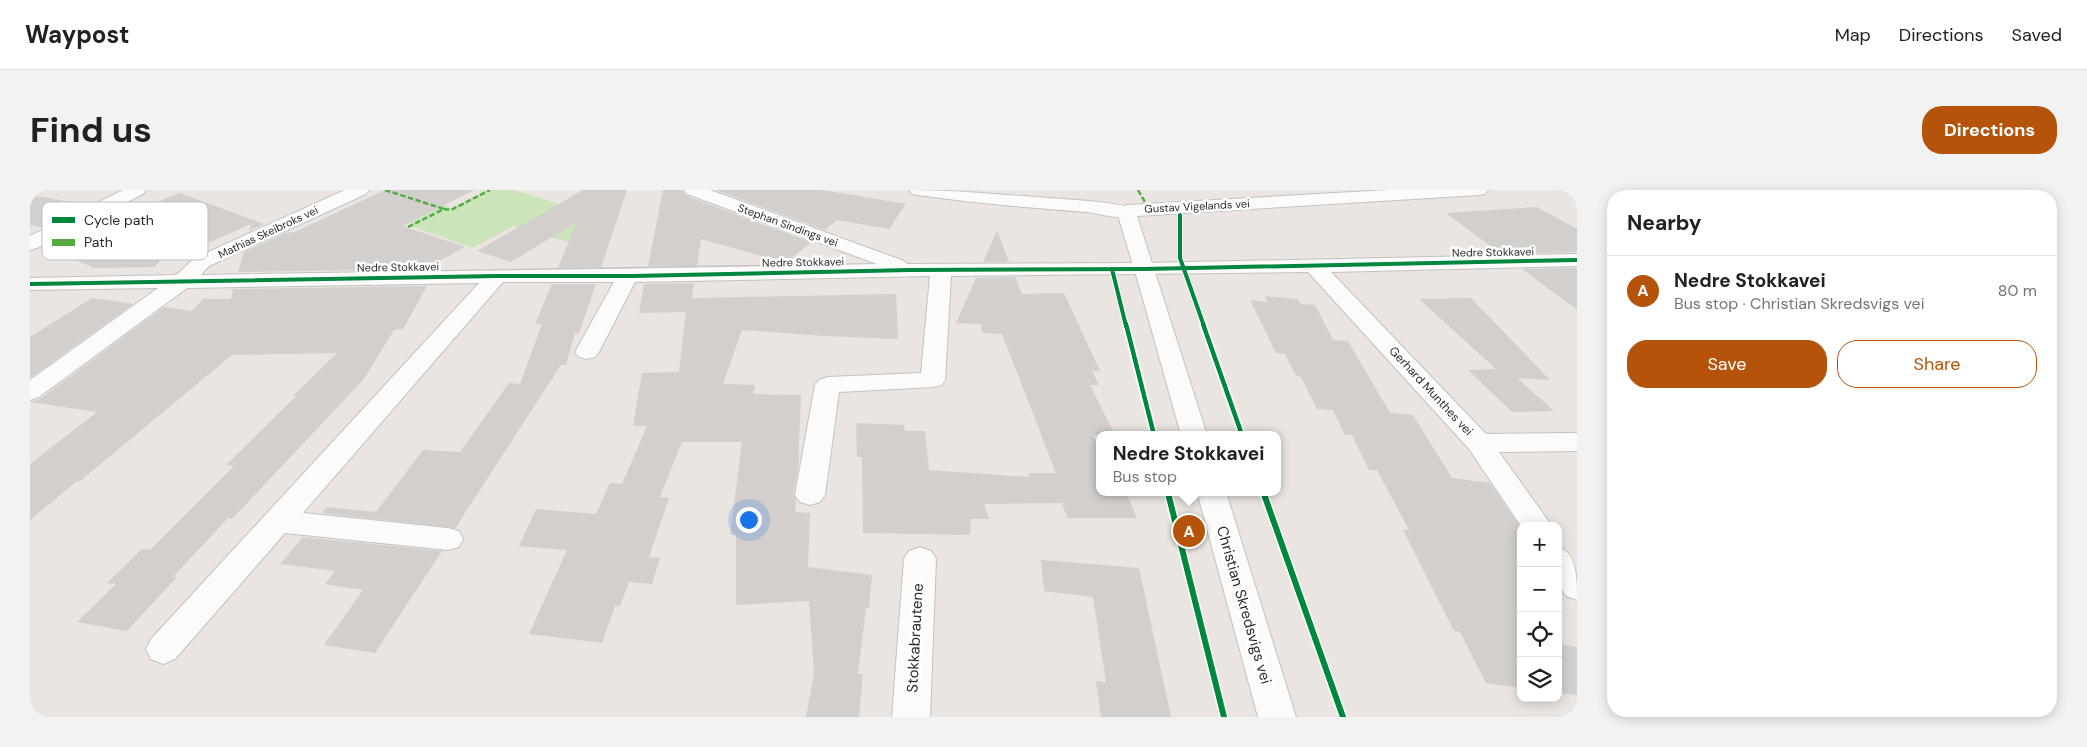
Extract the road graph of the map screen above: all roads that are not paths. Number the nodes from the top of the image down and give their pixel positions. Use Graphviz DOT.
graph roads {
  1 [pos="137,190"];
  2 [pos="360,190"];
  3 [pos="693,190"];
  4 [pos="918,190"];
  5 [pos="1479,190"];
  6 [pos="113,202"];
  7 [pos="1126,212"];
  8 [pos="42,238"];
  9 [pos="30,244"];
  10 [pos="208,259"];
  11 [pos="206,260"];
  12 [pos="1577,260"];
  13 [pos="1314,266"];
  14 [pos="1144,269"];
  15 [pos="910,270"];
  16 [pos="941,270"];
  17 [pos="497,276"];
  18 [pos="628,276"];
  19 [pos="182,281"];
  20 [pos="30,284"];
  21 [pos="587,352"];
  22 [pos="30,392"];
  23 [pos="1193,431"];
  24 [pos="1577,442"];
  25 [pos="1479,443"];
  26 [pos="810,495"];
  27 [pos="1212,496"];
  28 [pos="277,521"];
  29 [pos="1533,522"];
  30 [pos="448,539"];
  31 [pos="920,559"];
  32 [pos="1562,564"];
  33 [pos="1577,586"];
  34 [pos="163,649"];
  35 [pos="911,717"];
  36 [pos="1277,717"];
  1 -- 6 [label="street"];
  2 -- 10 [label="street, Mathias Skeibroks vei"];
  3 -- 15 [label="street, Stephan Sindings vei"];
  4 -- 7 [label="street, Gustav Vigelands vei"];
  5 -- 7 [label="street, Gustav Vigelands vei"];
  7 -- 14 [label="street"];
  8 -- 9 [label="street"];
  11 -- 19 [label="street, Mathias Skeibroks vei"];
  12 -- 13 [label="street, Nedre Stokkavei"];
  13 -- 14 [label="street, Nedre Stokkavei"];
  13 -- 25 [label="street, Gerhard Munthes vei"];
  14 -- 16 [label="street, Nedre Stokkavei"];
  14 -- 23 [label="street"];
  15 -- 16 [label="street, Nedre Stokkavei"];
  15 -- 18 [label="street, Nedre Stokkavei"];
  16 -- 26 [label="street"];
  17 -- 18 [label="street, Nedre Stokkavei"];
  17 -- 19 [label="street, Nedre Stokkavei"];
  17 -- 28 [label="street"];
  18 -- 21 [label="street"];
  19 -- 20 [label="street, Nedre Stokkavei"];
  19 -- 22 [label="street"];
  24 -- 25 [label="street"];
  25 -- 29 [label="street, Gerhard Munthes vei"];
  27 -- 36 [label="street, Christian Skredsvigs vei"];
  28 -- 30 [label="street"];
  28 -- 34 [label="street"];
  31 -- 35 [label="street, Stokkabrautene"];
  32 -- 33 [label="street"];
}
